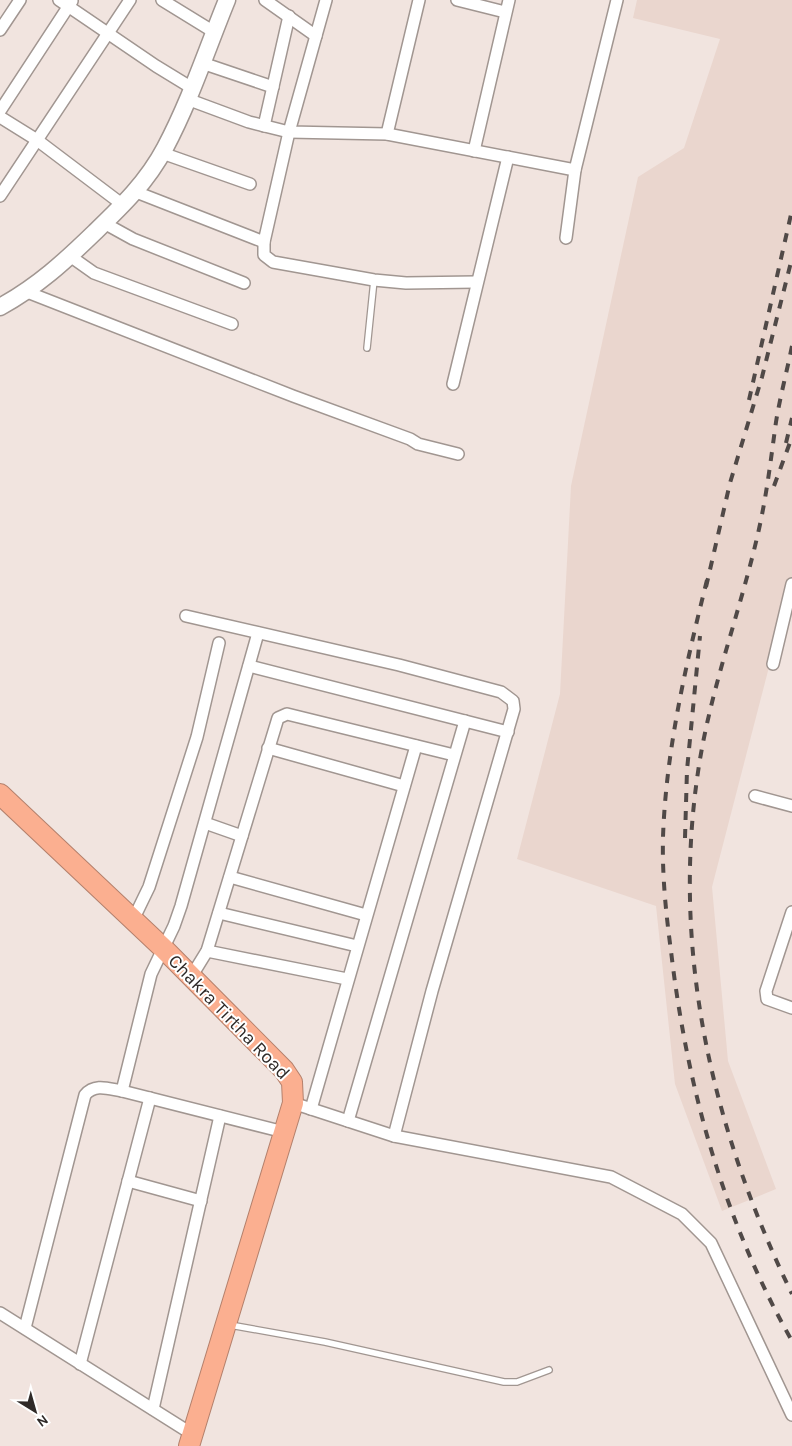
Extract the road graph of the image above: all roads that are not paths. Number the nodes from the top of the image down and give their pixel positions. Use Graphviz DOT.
graph roads {
  1 [pos="20,0"];
  2 [pos="130,0"];
  3 [pos="162,0"];
  4 [pos="227,0"];
  5 [pos="265,0"];
  6 [pos="326,0"];
  7 [pos="419,0"];
  8 [pos="457,0"];
  9 [pos="508,0"];
  10 [pos="617,0"];
  11 [pos="67,2"];
  12 [pos="505,12"];
  13 [pos="289,16"];
  14 [pos="0,30"];
  15 [pos="214,32"];
  16 [pos="107,33"];
  17 [pos="316,36"];
  18 [pos="202,63"];
  19 [pos="273,87"];
  20 [pos="189,93"];
  21 [pos="0,111"];
  22 [pos="0,117"];
  23 [pos="264,126"];
  24 [pos="289,132"];
  25 [pos="387,134"];
  26 [pos="37,140"];
  27 [pos="474,151"];
  28 [pos="162,153"];
  29 [pos="508,157"];
  30 [pos="575,170"];
  31 [pos="250,184"];
  32 [pos="136,192"];
  33 [pos="0,196"];
  34 [pos="123,205"];
  35 [pos="104,223"];
  36 [pos="566,238"];
  37 [pos="264,242"];
  38 [pos="70,256"];
  39 [pos="374,280"];
  40 [pos="476,282"];
  41 [pos="244,283"];
  42 [pos="27,292"];
  43 [pos="0,307"];
  44 [pos="232,324"];
  45 [pos="367,348"];
  46 [pos="453,384"];
  47 [pos="458,454"];
  48 [pos="792,584"];
  49 [pos="790,602"];
  50 [pos="186,616"];
  51 [pos="258,633"];
  52 [pos="220,643"];
  53 [pos="773,664"];
  54 [pos="249,666"];
  55 [pos="464,721"];
  56 [pos="508,732"];
  57 [pos="416,746"];
  58 [pos="268,748"];
  59 [pos="454,755"];
  60 [pos="404,786"];
  61 [pos="0,794"];
  62 [pos="755,796"];
  63 [pos="792,806"];
  64 [pos="205,823"];
  65 [pos="242,836"];
  66 [pos="230,877"];
  67 [pos="792,912"];
  68 [pos="219,914"];
  69 [pos="366,915"];
  70 [pos="132,920"];
  71 [pos="357,946"];
  72 [pos="163,948"];
  73 [pos="207,951"];
  74 [pos="191,977"];
  75 [pos="347,979"];
  76 [pos="792,1008"];
  77 [pos="122,1091"];
  78 [pos="150,1098"];
  79 [pos="302,1106"];
  80 [pos="220,1116"];
  81 [pos="348,1121"];
  82 [pos="284,1132"];
  83 [pos="394,1136"];
  84 [pos="128,1181"];
  85 [pos="201,1201"];
  86 [pos="0,1313"];
  87 [pos="226,1324"];
  88 [pos="25,1328"];
  89 [pos="80,1364"];
  90 [pos="549,1370"];
  91 [pos="153,1409"];
  92 [pos="792,1415"];
  93 [pos="190,1440"];
  1 -- 14 [label="street"];
  2 -- 16 [label="street"];
  3 -- 15 [label="street"];
  4 -- 15 [label="main road"];
  5 -- 13 [label="street"];
  6 -- 17 [label="street"];
  7 -- 25 [label="street"];
  8 -- 12 [label="street"];
  9 -- 12 [label="street"];
  10 -- 30 [label="street"];
  11 -- 16 [label="street"];
  11 -- 21 [label="street"];
  12 -- 27 [label="street"];
  13 -- 17 [label="street"];
  13 -- 19 [label="street"];
  15 -- 18 [label="main road"];
  16 -- 20 [label="street"];
  16 -- 26 [label="street"];
  17 -- 24 [label="street"];
  18 -- 19 [label="street"];
  18 -- 20 [label="main road"];
  19 -- 23 [label="street"];
  20 -- 23 [label="street"];
  20 -- 28 [label="main road"];
  22 -- 26 [label="street"];
  23 -- 24 [label="street"];
  24 -- 25 [label="street"];
  24 -- 37 [label="street"];
  25 -- 27 [label="street"];
  26 -- 33 [label="street"];
  26 -- 34 [label="street"];
  27 -- 29 [label="street"];
  28 -- 31 [label="street"];
  28 -- 32 [label="main road"];
  29 -- 30 [label="street"];
  29 -- 40 [label="street"];
  30 -- 36 [label="street"];
  32 -- 34 [label="main road"];
  32 -- 37 [label="street"];
  34 -- 35 [label="main road"];
  35 -- 38 [label="main road"];
  35 -- 41 [label="street"];
  37 -- 39 [label="street"];
  38 -- 42 [label="main road"];
  38 -- 44 [label="street"];
  39 -- 40 [label="street"];
  39 -- 45 [label="lane"];
  40 -- 46 [label="street"];
  42 -- 43 [label="main road"];
  42 -- 47 [label="street"];
  48 -- 49 [label="street"];
  49 -- 53 [label="street"];
  50 -- 51 [label="street"];
  51 -- 54 [label="street"];
  51 -- 56 [label="street"];
  52 -- 70 [label="street"];
  54 -- 55 [label="street"];
  54 -- 64 [label="street"];
  55 -- 56 [label="street"];
  55 -- 59 [label="street"];
  56 -- 83 [label="street"];
  57 -- 58 [label="street"];
  57 -- 59 [label="street"];
  57 -- 60 [label="street"];
  58 -- 60 [label="street"];
  58 -- 65 [label="street"];
  59 -- 81 [label="street"];
  60 -- 69 [label="street"];
  61 -- 70 [label="highway, Chakra Tirtha Road"];
  62 -- 63 [label="street"];
  64 -- 65 [label="street"];
  64 -- 72 [label="street"];
  65 -- 66 [label="street"];
  66 -- 68 [label="street"];
  66 -- 69 [label="street"];
  67 -- 76 [label="street"];
  68 -- 71 [label="street"];
  68 -- 73 [label="street"];
  69 -- 71 [label="street"];
  70 -- 72 [label="highway, Chakra Tirtha Road"];
  71 -- 75 [label="street"];
  72 -- 74 [label="highway, Chakra Tirtha Road"];
  72 -- 77 [label="street"];
  73 -- 74 [label="street"];
  73 -- 75 [label="street"];
  74 -- 79 [label="highway, Chakra Tirtha Road"];
  75 -- 79 [label="street"];
  77 -- 78 [label="street"];
  77 -- 88 [label="street"];
  78 -- 80 [label="street"];
  78 -- 84 [label="street"];
  79 -- 81 [label="street"];
  79 -- 82 [label="highway, Chakra Tirtha Road"];
  80 -- 82 [label="street"];
  80 -- 85 [label="street"];
  81 -- 83 [label="street"];
  82 -- 87 [label="highway, Chakra Tirtha Road"];
  83 -- 92 [label="street"];
  84 -- 85 [label="street"];
  84 -- 89 [label="street"];
  85 -- 91 [label="street"];
  86 -- 88 [label="street"];
  87 -- 90 [label="lane"];
  87 -- 93 [label="highway, Chakra Tirtha Road"];
  88 -- 89 [label="street"];
  89 -- 91 [label="street"];
  91 -- 93 [label="street"];
}
